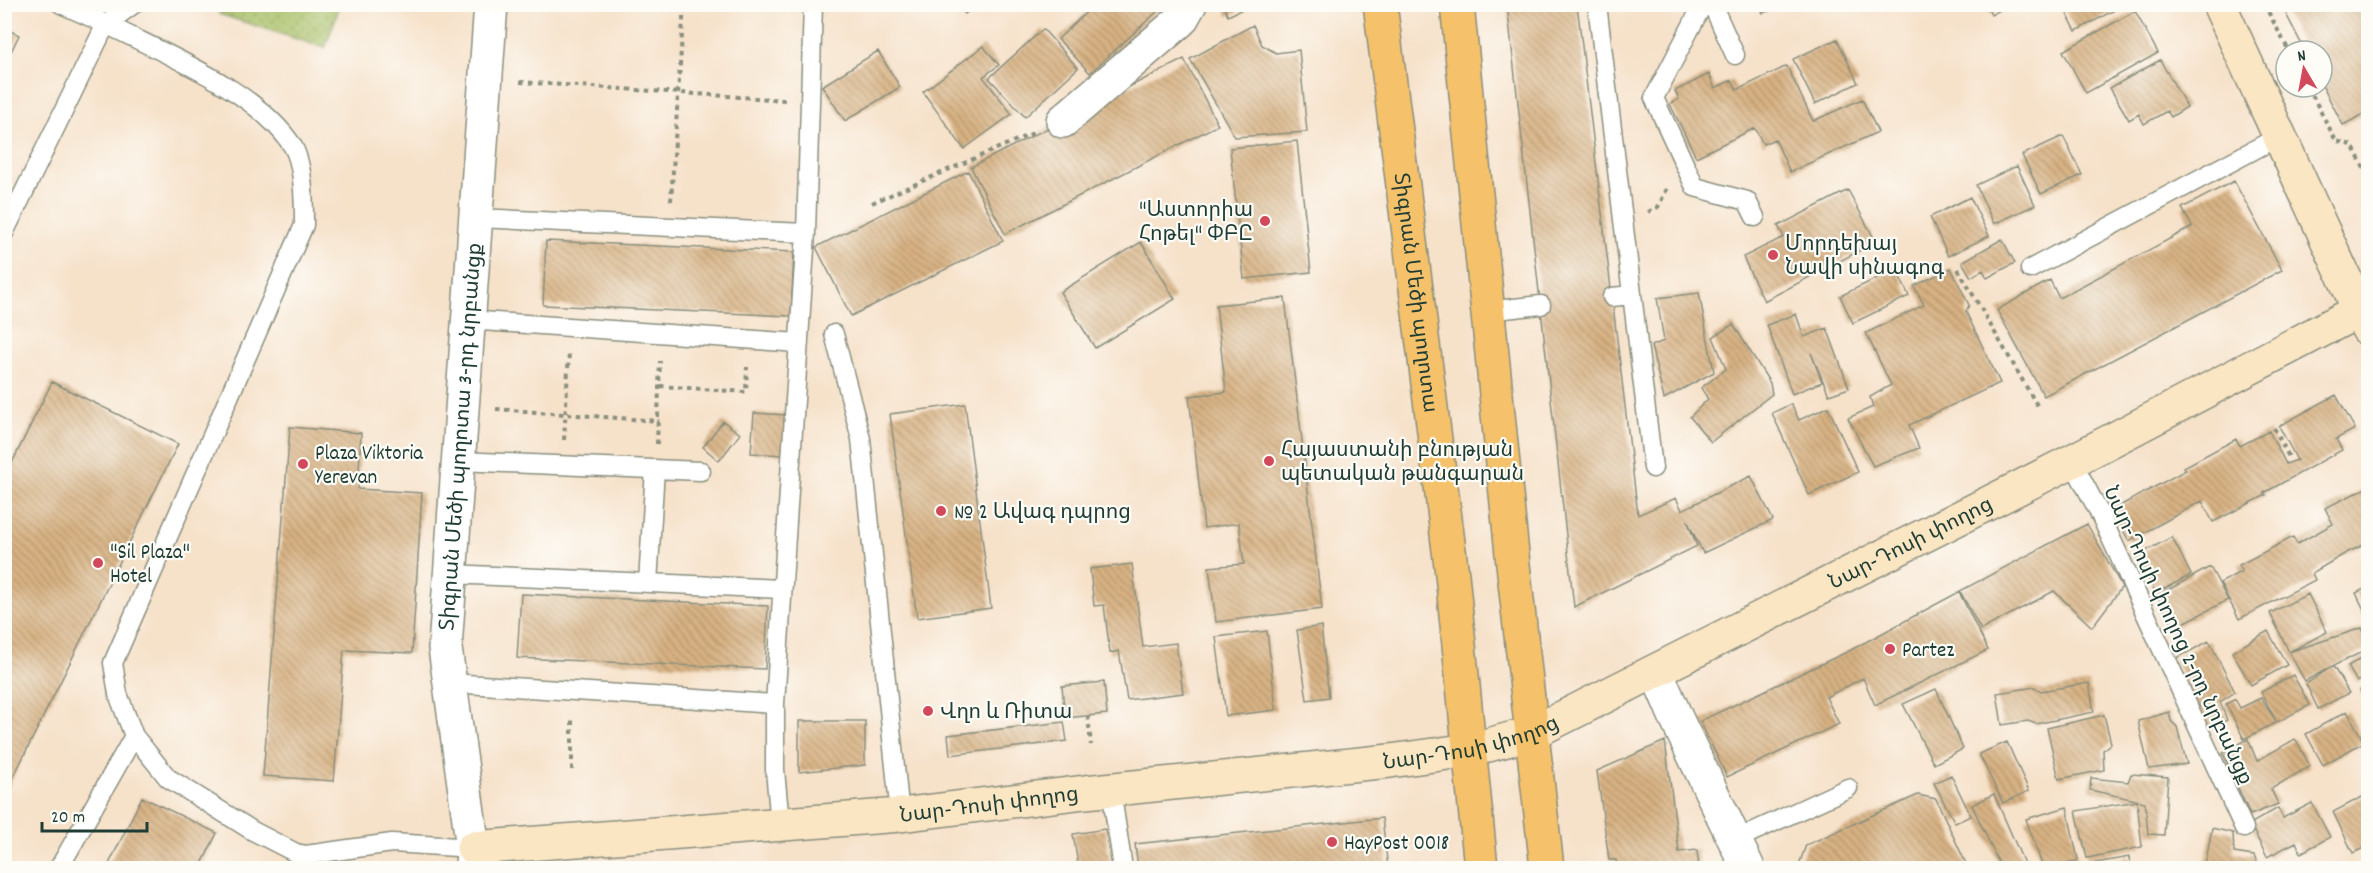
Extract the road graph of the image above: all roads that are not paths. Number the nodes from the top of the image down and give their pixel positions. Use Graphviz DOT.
graph roads {
  1 [pos="61,4"];
  2 [pos="134,4"];
  3 [pos="491,4"];
  4 [pos="813,4"];
  5 [pos="1190,4"];
  6 [pos="1380,4"];
  7 [pos="1457,4"];
  8 [pos="1597,4"];
  9 [pos="1703,4"];
  10 [pos="1712,4"];
  11 [pos="2219,4"];
  12 [pos="2232,4"];
  13 [pos="106,24"];
  14 [pos="1735,55"];
  15 [pos="1063,120"];
  16 [pos="2280,136"];
  17 [pos="1755,217"];
  18 [pos="476,218"];
  19 [pos="4,232"];
  20 [pos="806,233"];
  21 [pos="2030,269"];
  22 [pos="2368,280"];
  23 [pos="1632,295"];
  24 [pos="1612,297"];
  25 [pos="1540,305"];
  26 [pos="1487,311"];
  27 [pos="2365,316"];
  28 [pos="468,320"];
  29 [pos="834,334"];
  30 [pos="799,343"];
  31 [pos="458,461"];
  32 [pos="2072,461"];
  33 [pos="1653,468"];
  34 [pos="655,469"];
  35 [pos="701,471"];
  36 [pos="450,574"];
  37 [pos="648,583"];
  38 [pos="782,589"];
  39 [pos="1656,671"];
  40 [pos="450,683"];
  41 [pos="775,704"];
  42 [pos="1532,733"];
  43 [pos="134,736"];
  44 [pos="1470,750"];
  45 [pos="1848,788"];
  46 [pos="1111,790"];
  47 [pos="900,815"];
  48 [pos="780,824"];
  49 [pos="2244,828"];
  50 [pos="1742,854"];
  51 [pos="473,858"];
  52 [pos="59,868"];
  53 [pos="1123,868"];
  54 [pos="1481,868"];
  55 [pos="1547,868"];
  1 -- 13 [label="lane"];
  2 -- 13 [label="lane"];
  3 -- 18 [label="street, Տիգրան Մեծի պողոտա 3-րդ նրբանցք"];
  4 -- 20 [label="lane"];
  5 -- 15 [label="street"];
  6 -- 44 [label="main road, Տիգրան Մեծի պողոտա"];
  7 -- 26 [label="main road"];
  8 -- 23 [label="lane"];
  9 -- 17 [label="lane"];
  10 -- 14 [label="lane"];
  11 -- 16 [label="main road"];
  12 -- 22 [label="main road"];
  13 -- 19 [label="lane"];
  13 -- 43 [label="lane"];
  16 -- 21 [label="lane"];
  16 -- 27 [label="main road"];
  18 -- 20 [label="lane"];
  18 -- 28 [label="street, Տիգրան Մեծի պողոտա 3-րդ նրբանցք"];
  20 -- 30 [label="lane"];
  23 -- 24 [label="lane"];
  23 -- 33 [label="lane"];
  25 -- 26 [label="lane"];
  26 -- 42 [label="main road"];
  27 -- 32 [label="main road, Նար-Դոսի փողոց"];
  28 -- 30 [label="lane"];
  28 -- 31 [label="street, Տիգրան Մեծի պողոտա 3-րդ նրբանցք"];
  29 -- 47 [label="lane"];
  30 -- 38 [label="lane"];
  31 -- 34 [label="lane"];
  31 -- 36 [label="street, Տիգրան Մեծի պողոտա 3-րդ նրբանցք"];
  32 -- 39 [label="main road, Նար-Դոսի փողոց"];
  32 -- 49 [label="lane, Նար-Դոսի փողոց 2-րդ նրբանցք"];
  34 -- 35 [label="lane"];
  34 -- 37 [label="lane"];
  36 -- 37 [label="lane"];
  36 -- 40 [label="street, Տիգրան Մեծի պողոտա 3-րդ նրբանցք"];
  37 -- 38 [label="lane"];
  38 -- 41 [label="lane"];
  39 -- 42 [label="main road, Նար-Դոսի փողոց"];
  39 -- 50 [label="street"];
  40 -- 41 [label="lane"];
  40 -- 51 [label="street, Տիգրան Մեծի պողոտա 3-րդ նրբանցք"];
  41 -- 48 [label="lane"];
  42 -- 44 [label="main road, Նար-Դոսի փողոց"];
  42 -- 55 [label="main road"];
  43 -- 51 [label="lane"];
  43 -- 52 [label="lane"];
  44 -- 46 [label="main road, Նար-Դոսի փողոց"];
  44 -- 54 [label="main road, Տիգրան Մեծի պողոտա"];
  45 -- 50 [label="lane"];
  46 -- 47 [label="main road, Նար-Դոսի փողոց"];
  46 -- 53 [label="lane"];
  47 -- 48 [label="main road, Նար-Դոսի փողոց"];
  48 -- 51 [label="main road, Նար-Դոսի փողոց"];
}
